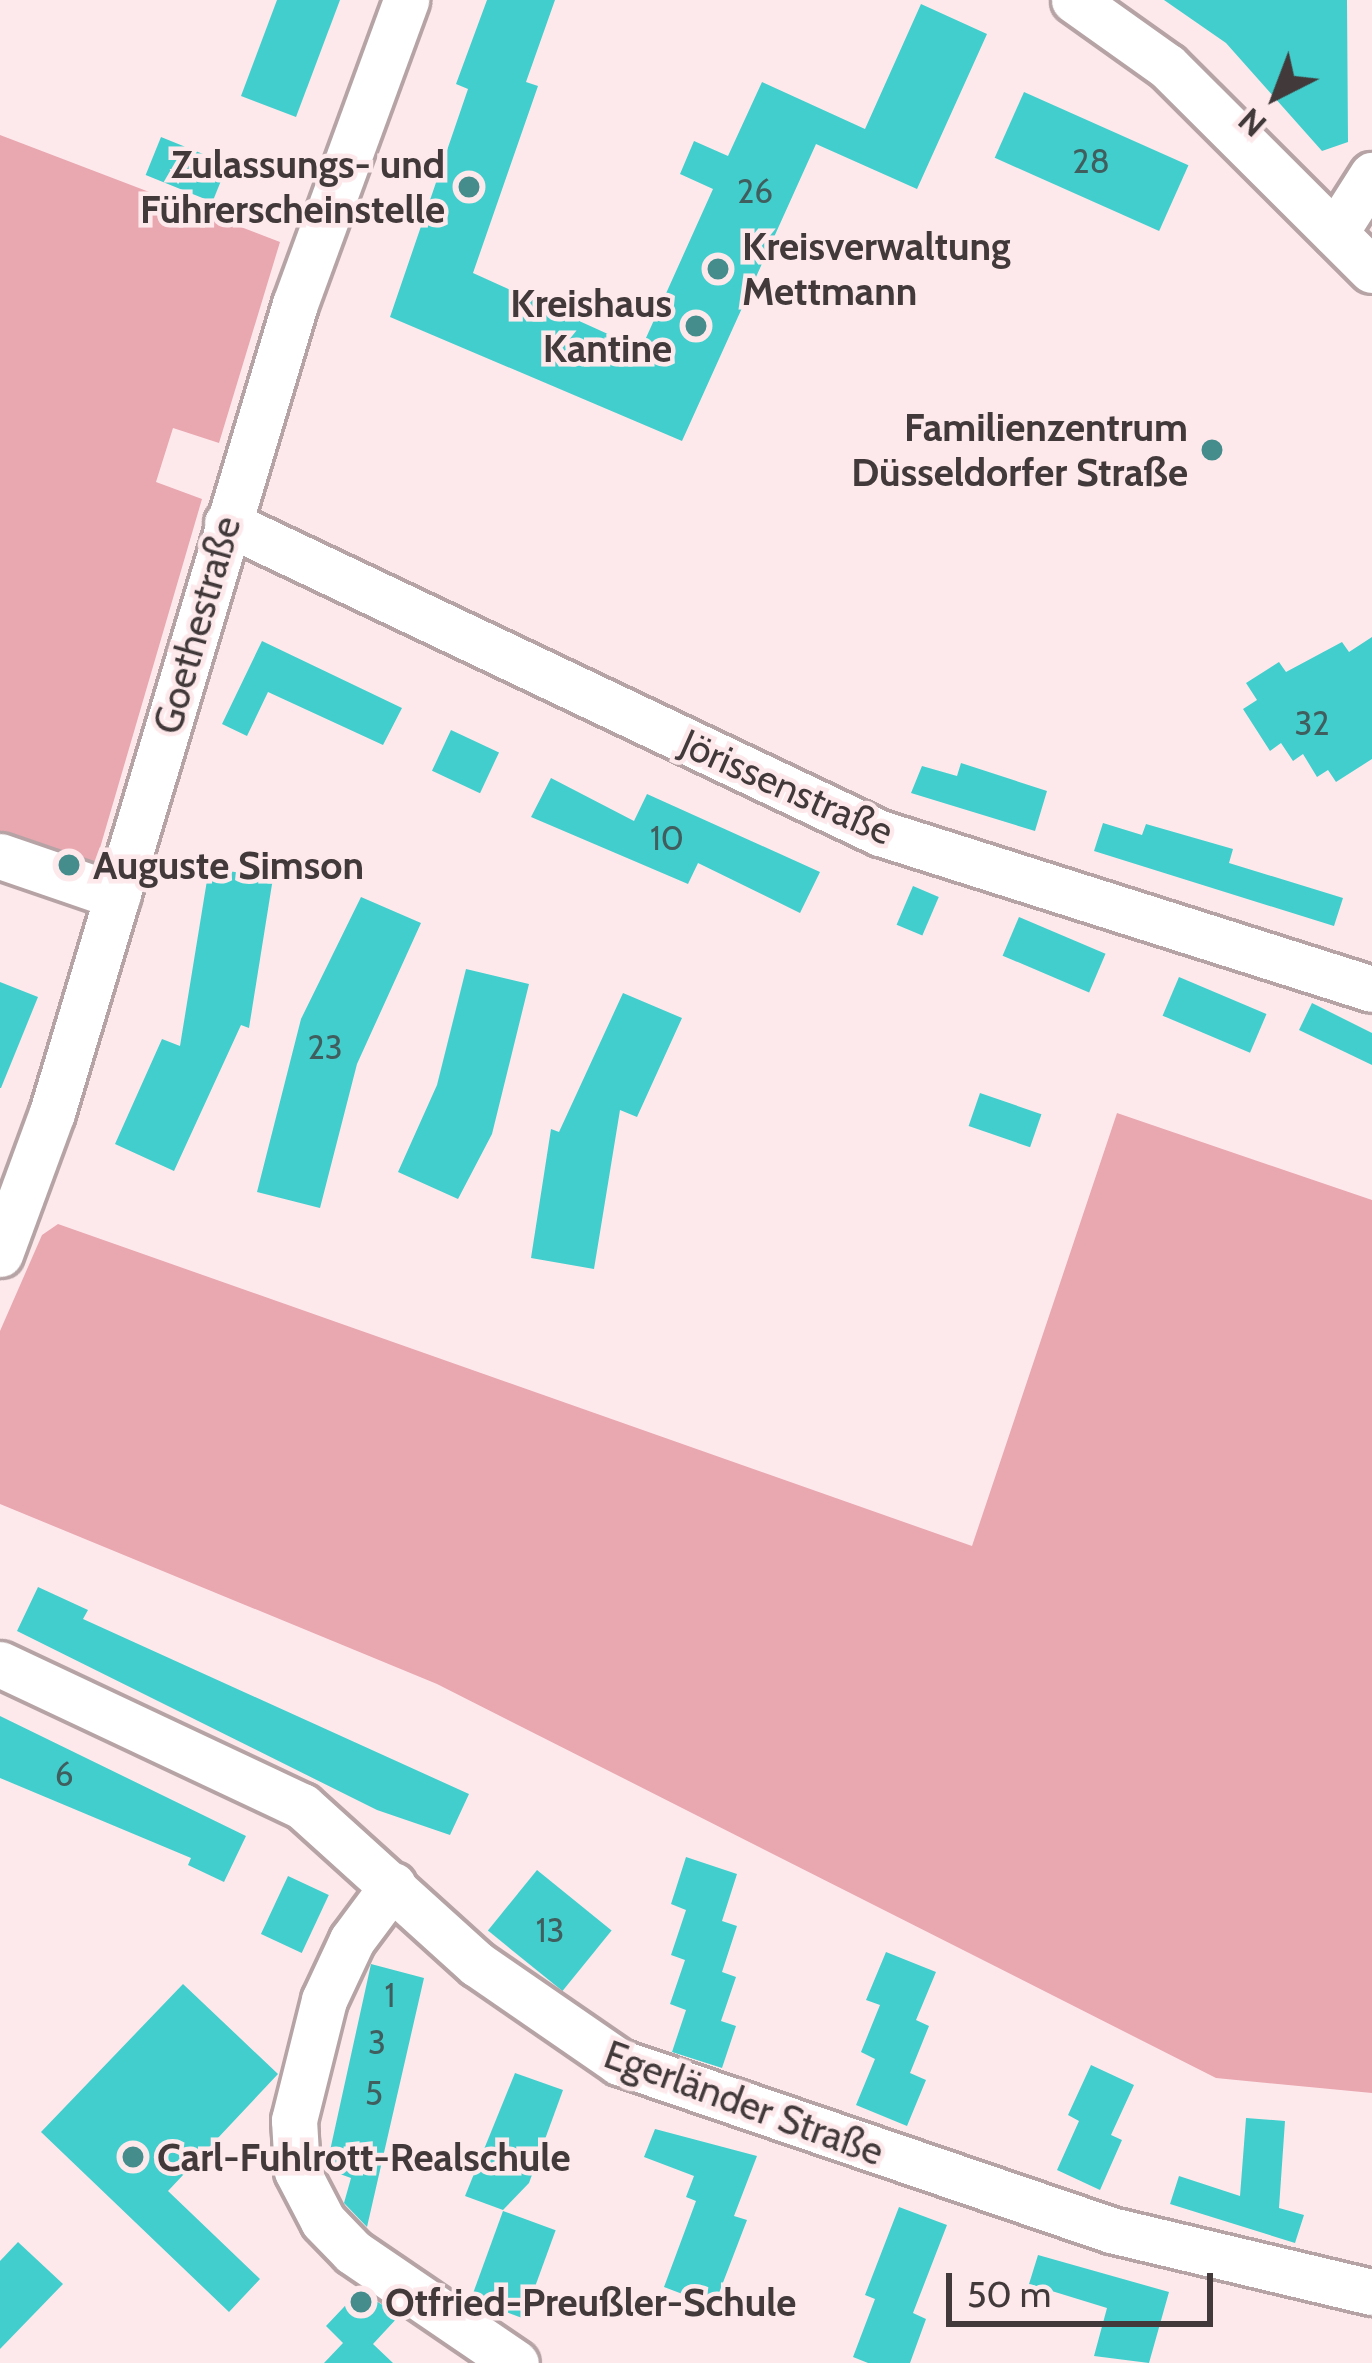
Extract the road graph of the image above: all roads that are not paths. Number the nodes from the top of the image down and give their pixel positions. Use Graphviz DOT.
graph roads {
  1 [pos="406,0"];
  2 [pos="1074,0"];
  3 [pos="1372,175"];
  4 [pos="1335,233"];
  5 [pos="1372,270"];
  6 [pos="227,523"];
  7 [pos="0,856"];
  8 [pos="117,896"];
  9 [pos="1372,988"];
  10 [pos="0,1254"];
  11 [pos="0,1664"];
  12 [pos="393,1886"];
  13 [pos="1372,2292"];
  14 [pos="516,2363"];
  1 -- 6 [label="street, Goethestraße"];
  2 -- 4 [label="street"];
  3 -- 4 [label="street"];
  4 -- 5 [label="street"];
  6 -- 8 [label="street, Goethestraße"];
  6 -- 9 [label="street, Jörissenstraße"];
  7 -- 8 [label="street"];
  8 -- 10 [label="street, Goethestraße"];
  11 -- 12 [label="street, Egerländer Straße"];
  12 -- 13 [label="street, Egerländer Straße"];
  12 -- 14 [label="street"];
}
